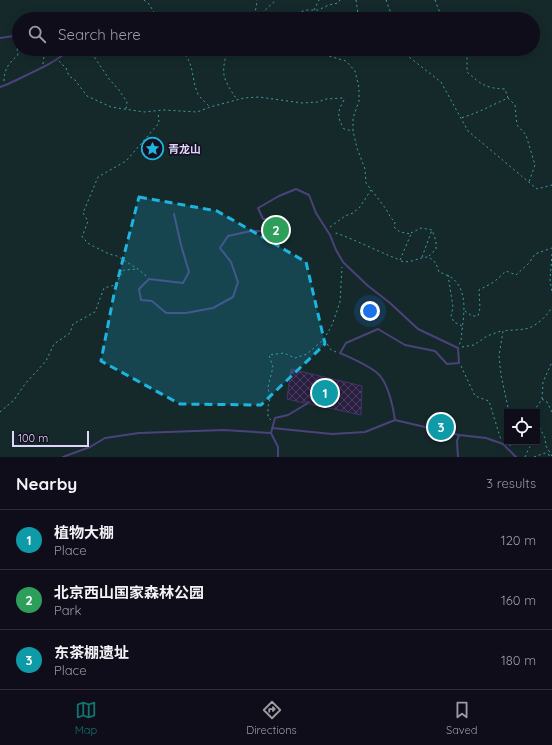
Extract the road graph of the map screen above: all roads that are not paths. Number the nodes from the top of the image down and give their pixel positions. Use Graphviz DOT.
graph roads {
  1 [pos="12,36"];
  2 [pos="0,38"];
  3 [pos="60,56"];
  4 [pos="0,87"];
  5 [pos="174,214"];
  6 [pos="308,403"];
  7 [pos="395,420"];
  8 [pos="272,428"];
  9 [pos="271,433"];
  10 [pos="459,435"];
  11 [pos="63,457"];
  12 [pos="278,457"];
  13 [pos="458,457"];
  14 [pos="516,457"];
  1 -- 2 [label="lane"];
  3 -- 4 [label="lane"];
  5 -- 7 [label="lane"];
  6 -- 8 [label="lane"];
  7 -- 8 [label="lane"];
  7 -- 10 [label="lane"];
  8 -- 9 [label="lane"];
  9 -- 11 [label="lane"];
  9 -- 12 [label="lane"];
  10 -- 13 [label="lane"];
  10 -- 14 [label="lane"];
}
